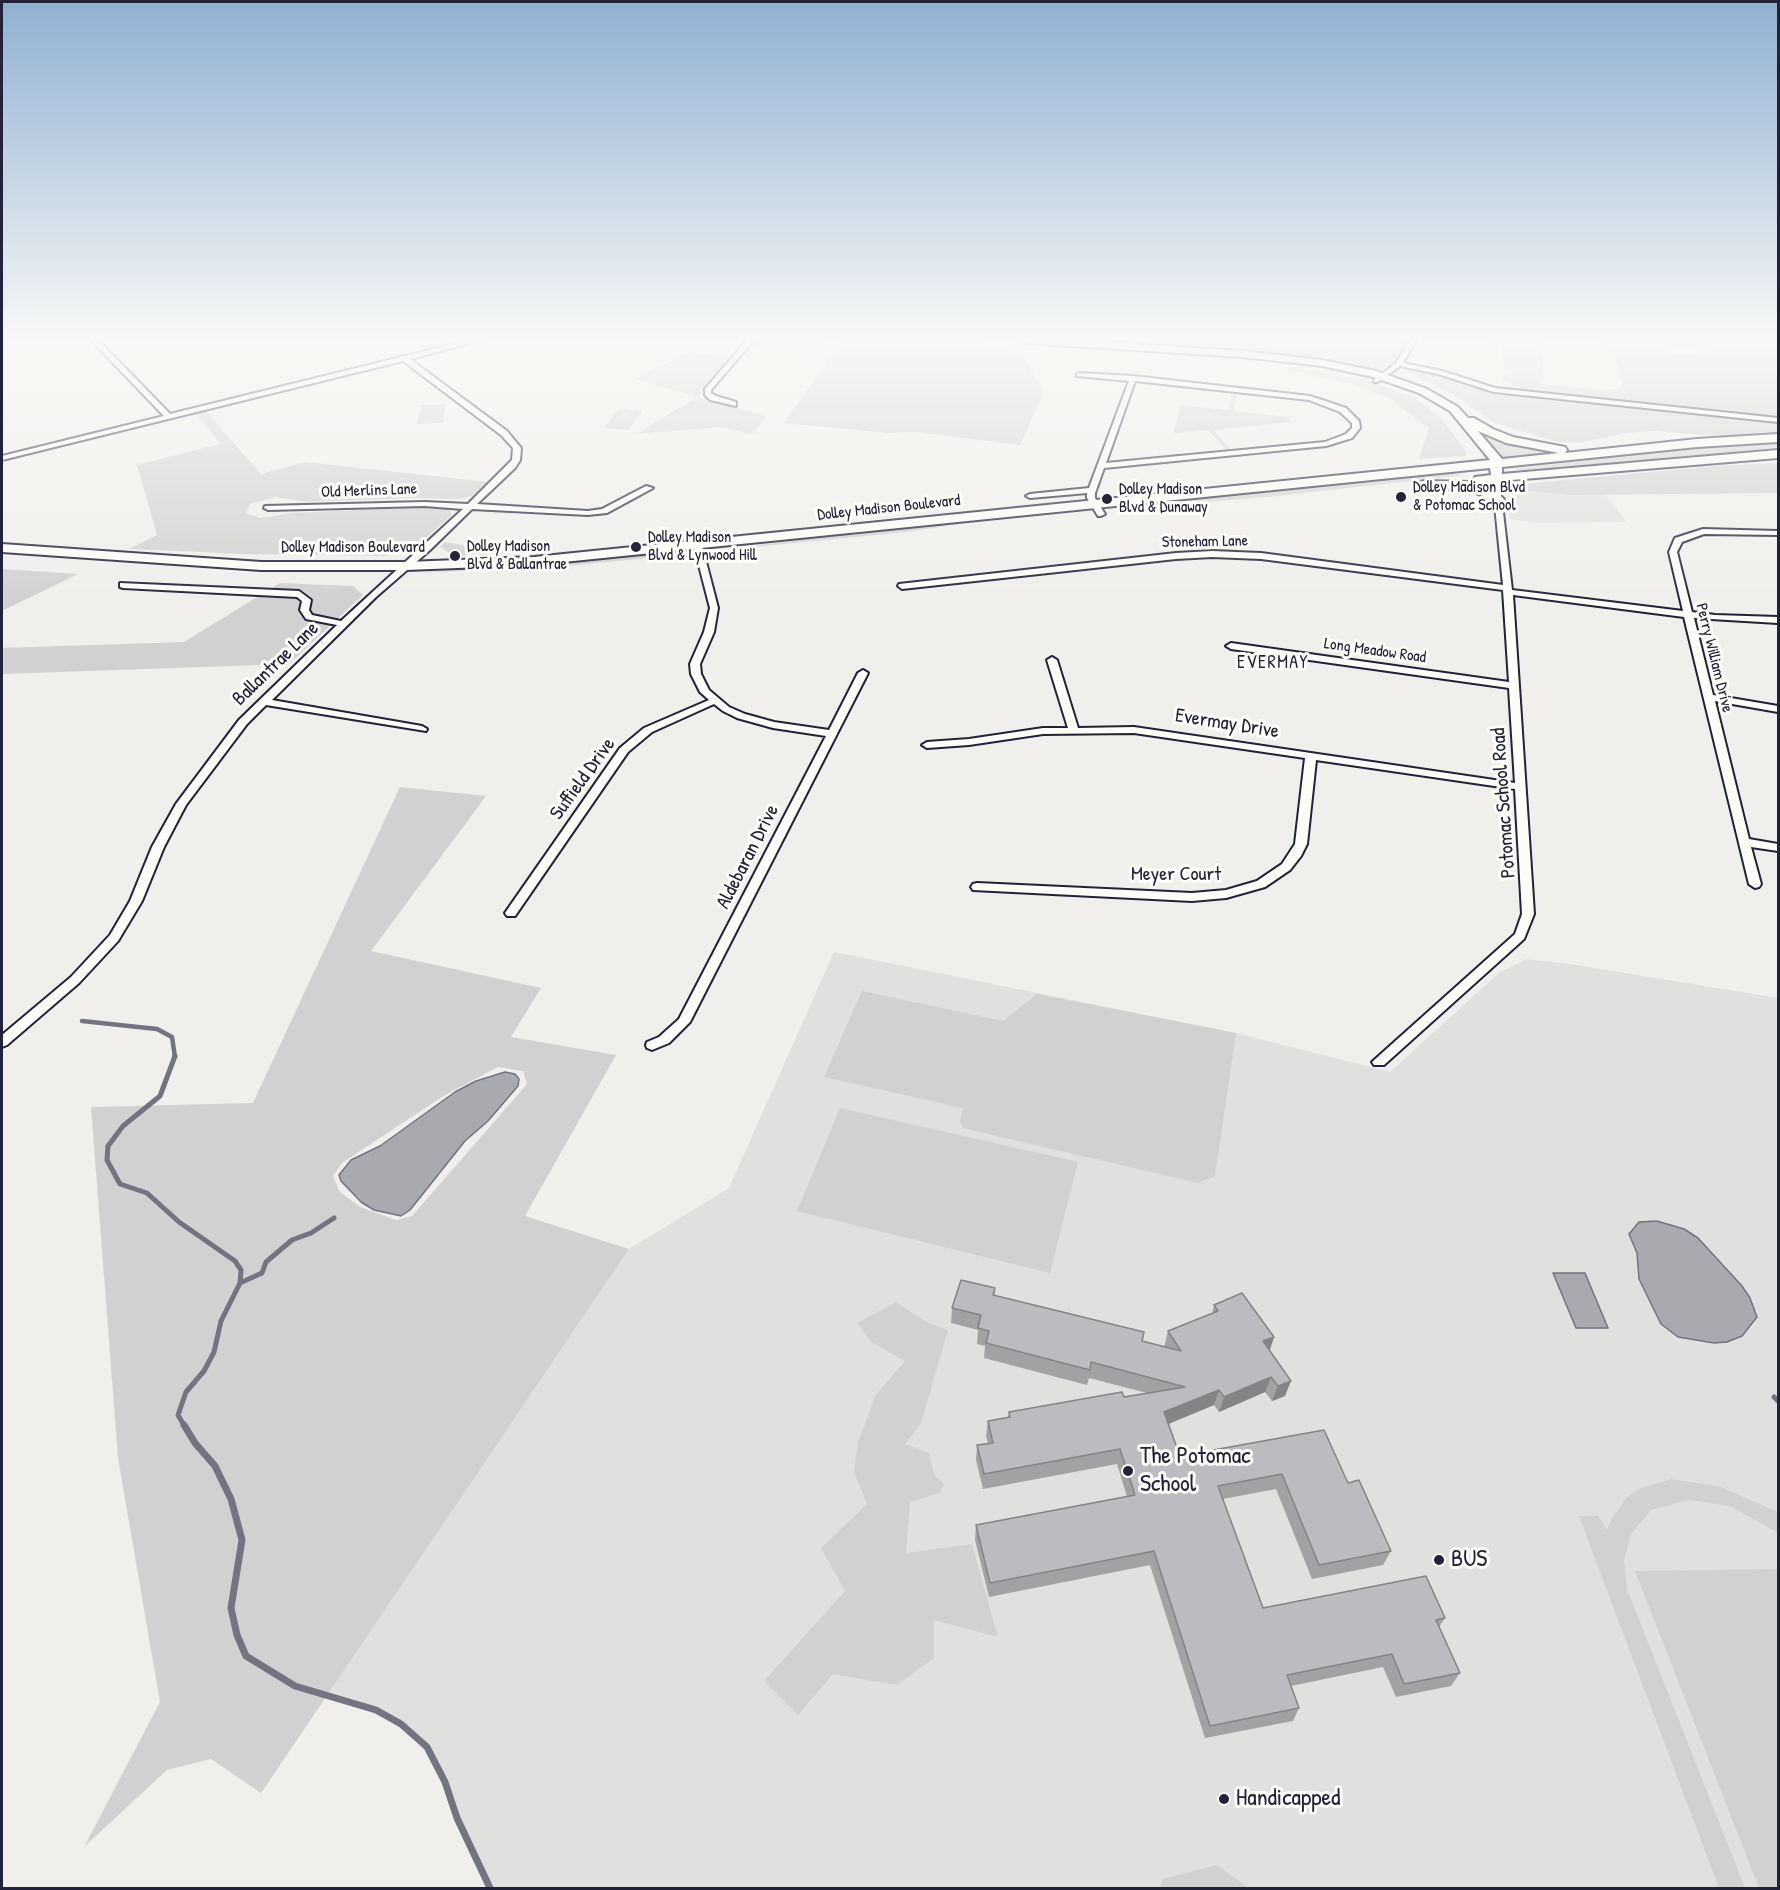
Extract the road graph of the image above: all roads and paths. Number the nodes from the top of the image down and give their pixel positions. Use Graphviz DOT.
graph roads {
  1 [pos="123,428"];
  2 [pos="498,428"];
  3 [pos="1115,428"];
  4 [pos="1356,428"];
  5 [pos="1458,428"];
  6 [pos="1467,428"];
  7 [pos="1483,428"];
  8 [pos="1779,438"];
  9 [pos="1669,446"];
  10 [pos="1779,454"];
  11 [pos="2,458"];
  12 [pos="1492,465"];
  13 [pos="1102,466"];
  14 [pos="1495,478"];
  15 [pos="1394,487"];
  16 [pos="650,488"];
  17 [pos="1092,490"];
  18 [pos="1030,496"];
  19 [pos="1497,499"];
  20 [pos="472,505"];
  21 [pos="268,508"];
  22 [pos="1098,510"];
  23 [pos="1779,533"];
  24 [pos="2,548"];
  25 [pos="699,551"];
  26 [pos="2,558"];
  27 [pos="406,566"];
  28 [pos="394,577"];
  29 [pos="123,585"];
  30 [pos="902,586"];
  31 [pos="1508,590"];
  32 [pos="1689,615"];
  33 [pos="1779,620"];
  34 [pos="343,624"];
  35 [pos="1231,646"];
  36 [pos="1052,660"];
  37 [pos="863,673"];
  38 [pos="1514,686"];
  39 [pos="1708,697"];
  40 [pos="263,701"];
  41 [pos="714,701"];
  42 [pos="1779,709"];
  43 [pos="422,729"];
  44 [pos="1073,729"];
  45 [pos="832,734"];
  46 [pos="927,745"];
  47 [pos="1311,755"];
  48 [pos="1521,787"];
  49 [pos="1744,842"];
  50 [pos="1779,847"];
  51 [pos="1755,884"];
  52 [pos="977,887"];
  53 [pos="511,913"];
  54 [pos="2,1042"];
  55 [pos="652,1045"];
  56 [pos="1379,1062"];
  1 -- 11 [label="street"];
  2 -- 20 [label="street, Ballantrae Lane"];
  3 -- 13 [label="street"];
  4 -- 13 [label="street"];
  5 -- 12 [label="main road"];
  6 -- 12 [label="main road"];
  7 -- 9 [label="main road"];
  8 -- 9 [label="main road, Dolley Madison Boulevard"];
  9 -- 12 [label="main road, Dolley Madison Boulevard"];
  10 -- 14 [label="main road"];
  12 -- 14 [label="main road"];
  12 -- 22 [label="main road, Dolley Madison Boulevard"];
  13 -- 17 [label="street"];
  14 -- 19 [label="street, Potomac School Road"];
  14 -- 19 [label="main road"];
  15 -- 22 [label="main road, Dolley Madison Boulevard"];
  16 -- 20 [label="street, Old Merlins Lane"];
  17 -- 18 [label="street"];
  17 -- 22 [label="street"];
  19 -- 31 [label="street, Potomac School Road"];
  20 -- 21 [label="street, Old Merlins Lane"];
  20 -- 27 [label="street, Ballantrae Lane"];
  22 -- 25 [label="main road, Dolley Madison Boulevard"];
  23 -- 32 [label="street, Perry William Drive"];
  24 -- 27 [label="main road, Dolley Madison Boulevard"];
  25 -- 27 [label="main road, Dolley Madison Boulevard"];
  25 -- 28 [label="main road, Dolley Madison Boulevard"];
  25 -- 41 [label="street"];
  26 -- 28 [label="main road, Dolley Madison Boulevard"];
  27 -- 28 [label="street, Ballantrae Lane"];
  28 -- 34 [label="street, Ballantrae Lane"];
  29 -- 34 [label="street"];
  30 -- 31 [label="street, Stoneham Lane"];
  31 -- 32 [label="street, Stoneham Lane"];
  31 -- 38 [label="street, Potomac School Road"];
  32 -- 33 [label="street, Stoneham Lane"];
  32 -- 39 [label="street, Perry William Drive"];
  34 -- 40 [label="street, Ballantrae Lane"];
  35 -- 38 [label="street, Long Meadow Road"];
  36 -- 44 [label="street"];
  37 -- 45 [label="street, Aldebaran Drive"];
  38 -- 48 [label="street, Potomac School Road"];
  39 -- 42 [label="street"];
  39 -- 49 [label="street, Perry William Drive"];
  40 -- 43 [label="street"];
  40 -- 54 [label="street, Ballantrae Lane"];
  41 -- 45 [label="street"];
  41 -- 53 [label="street, Suffield Drive"];
  44 -- 46 [label="street, Evermay Drive"];
  44 -- 47 [label="street, Evermay Drive"];
  45 -- 55 [label="street, Aldebaran Drive"];
  47 -- 48 [label="street, Evermay Drive"];
  47 -- 52 [label="street, Meyer Court"];
  48 -- 56 [label="street, Potomac School Road"];
  49 -- 50 [label="street"];
  49 -- 51 [label="street, Perry William Drive"];
}
